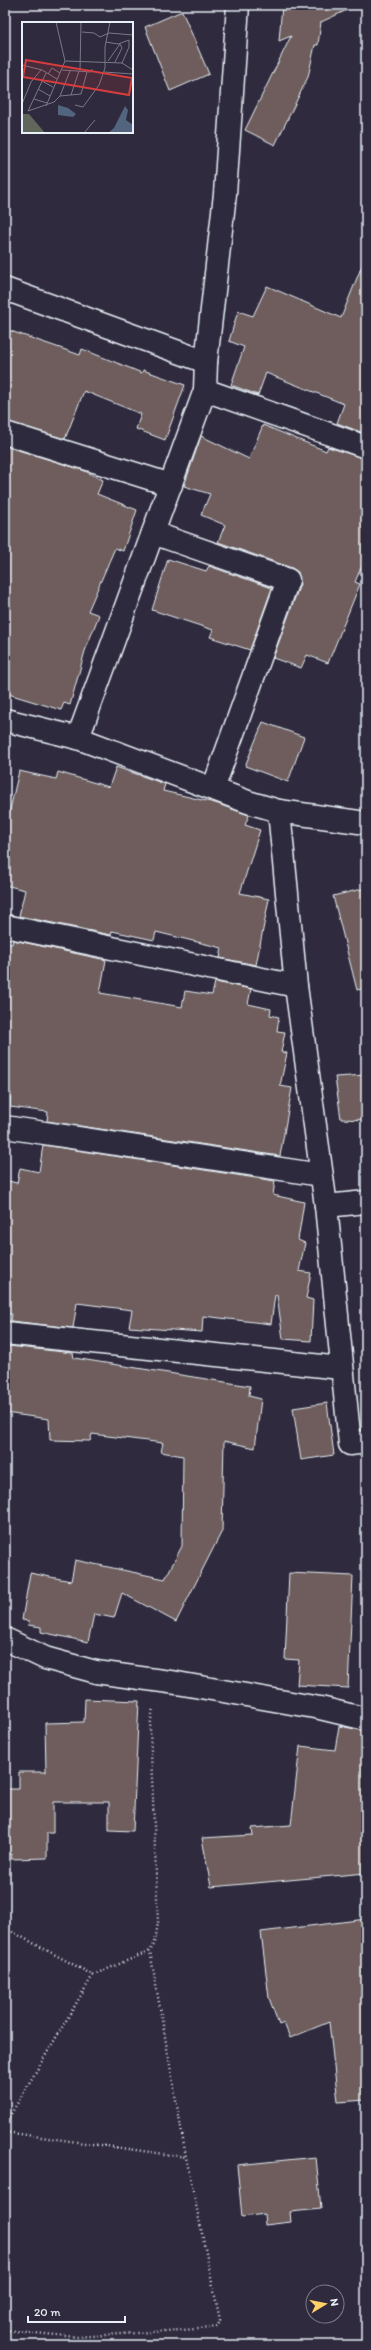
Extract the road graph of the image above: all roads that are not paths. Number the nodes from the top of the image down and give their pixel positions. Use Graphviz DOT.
graph roads {
  1 [pos="238,5"];
  2 [pos="5,289"];
  3 [pos="206,362"];
  4 [pos="205,390"];
  5 [pos="5,433"];
  6 [pos="366,447"];
  7 [pos="171,485"];
  8 [pos="153,533"];
  9 [pos="5,720"];
  10 [pos="78,738"];
  11 [pos="213,789"];
  12 [pos="279,811"];
  13 [pos="366,823"];
  14 [pos="5,926"];
  15 [pos="296,986"];
  16 [pos="5,1127"];
  17 [pos="321,1175"];
  18 [pos="366,1202"];
  19 [pos="326,1206"];
  20 [pos="5,1333"];
  21 [pos="341,1368"];
  22 [pos="366,1442"];
  23 [pos="5,1639"];
  24 [pos="366,1719"];
  1 -- 3 [label="street"];
  2 -- 3 [label="street"];
  3 -- 4 [label="street"];
  4 -- 6 [label="street"];
  4 -- 7 [label="street"];
  5 -- 7 [label="street"];
  7 -- 8 [label="street"];
  8 -- 10 [label="street"];
  8 -- 11 [label="street"];
  9 -- 10 [label="street"];
  10 -- 11 [label="street"];
  11 -- 12 [label="street"];
  12 -- 13 [label="street"];
  12 -- 15 [label="street"];
  14 -- 15 [label="street"];
  15 -- 17 [label="street"];
  16 -- 17 [label="street"];
  17 -- 19 [label="street"];
  18 -- 19 [label="street"];
  19 -- 21 [label="street"];
  20 -- 21 [label="street"];
  21 -- 22 [label="street"];
  23 -- 24 [label="street"];
}
